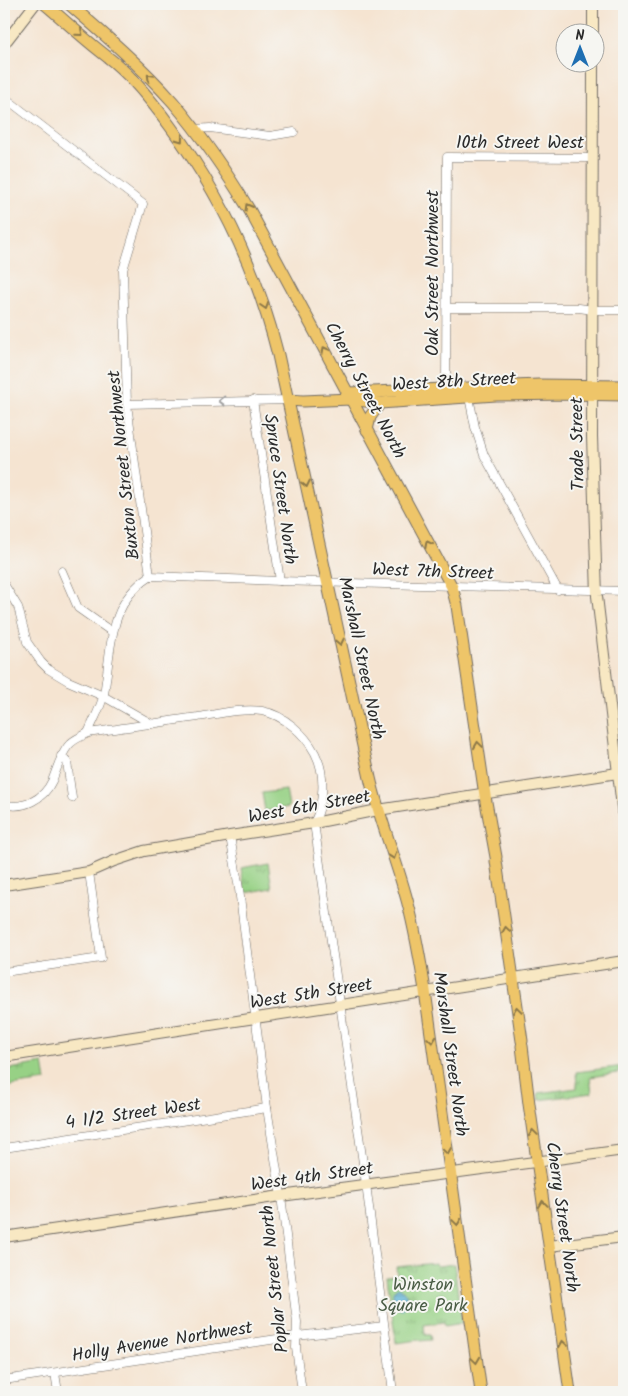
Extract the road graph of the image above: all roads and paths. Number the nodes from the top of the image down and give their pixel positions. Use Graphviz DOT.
graph roads {
  1 [pos="35,4"];
  2 [pos="45,4"];
  3 [pos="69,4"];
  4 [pos="593,4"];
  5 [pos="593,22"];
  6 [pos="4,44"];
  7 [pos="593,72"];
  8 [pos="4,97"];
  9 [pos="195,129"];
  10 [pos="294,132"];
  11 [pos="447,157"];
  12 [pos="593,158"];
  13 [pos="447,308"];
  14 [pos="593,310"];
  15 [pos="624,310"];
  16 [pos="624,386"];
  17 [pos="446,389"];
  18 [pos="593,390"];
  19 [pos="624,395"];
  20 [pos="350,396"];
  21 [pos="470,397"];
  22 [pos="253,400"];
  23 [pos="288,400"];
  24 [pos="380,403"];
  25 [pos="127,404"];
  26 [pos="367,430"];
  27 [pos="62,571"];
  28 [pos="150,576"];
  29 [pos="280,581"];
  30 [pos="328,583"];
  31 [pos="4,584"];
  32 [pos="452,586"];
  33 [pos="558,590"];
  34 [pos="598,591"];
  35 [pos="624,591"];
  36 [pos="112,632"];
  37 [pos="103,696"];
  38 [pos="152,724"];
  39 [pos="88,733"];
  40 [pos="61,756"];
  41 [pos="621,773"];
  42 [pos="485,793"];
  43 [pos="72,798"];
  44 [pos="4,804"];
  45 [pos="378,810"];
  46 [pos="314,824"];
  47 [pos="624,824"];
  48 [pos="230,836"];
  49 [pos="89,872"];
  50 [pos="4,885"];
  51 [pos="624,961"];
  52 [pos="4,972"];
  53 [pos="513,978"];
  54 [pos="425,992"];
  55 [pos="339,1004"];
  56 [pos="255,1018"];
  57 [pos="4,1056"];
  58 [pos="267,1108"];
  59 [pos="4,1148"];
  60 [pos="624,1150"];
  61 [pos="537,1162"];
  62 [pos="451,1174"];
  63 [pos="366,1184"];
  64 [pos="281,1196"];
  65 [pos="4,1237"];
  66 [pos="624,1237"];
  67 [pos="549,1246"];
  68 [pos="384,1326"];
  69 [pos="297,1336"];
  70 [pos="55,1373"];
  71 [pos="4,1380"];
  72 [pos="58,1392"];
  73 [pos="302,1392"];
  74 [pos="393,1392"];
  75 [pos="481,1392"];
  76 [pos="570,1392"];
  1 -- 6 [label="street"];
  2 -- 23 [label="main road, Marshall Street North, one-way"];
  9 -- 3 [label="main road, Cherry Street North, one-way"];
  4 -- 5 [label="street"];
  7 -- 12 [label="street, Trade Street"];
  8 -- 25 [label="street, Buxton Street Northwest"];
  9 -- 10 [label="street"];
  20 -- 9 [label="main road, Cherry Street North, one-way"];
  11 -- 12 [label="street, 10th Street West"];
  11 -- 13 [label="street, Oak Street Northwest"];
  12 -- 14 [label="street, Trade Street"];
  13 -- 14 [label="street"];
  13 -- 17 [label="street, Oak Street Northwest"];
  14 -- 15 [label="street"];
  14 -- 18 [label="street, Trade Street"];
  16 -- 18 [label="main road"];
  17 -- 18 [label="main road, West 8th Street"];
  17 -- 20 [label="main road, West 8th Street"];
  18 -- 19 [label="main road"];
  18 -- 21 [label="main road, West 8th Street"];
  18 -- 34 [label="street, Trade Street"];
  20 -- 23 [label="main road, West 8th Street"];
  20 -- 24 [label="main road, West 8th Street"];
  20 -- 26 [label="main road, Cherry Street North"];
  21 -- 24 [label="main road, West 8th Street"];
  21 -- 33 [label="street"];
  22 -- 23 [label="street, West 8th Street"];
  22 -- 25 [label="street, West 8th Street, one-way"];
  22 -- 29 [label="street, Spruce Street North"];
  23 -- 30 [label="main road, Marshall Street North, one-way"];
  24 -- 26 [label="main road"];
  25 -- 28 [label="street, Buxton Street Northwest"];
  32 -- 26 [label="main road, Cherry Street North, one-way"];
  27 -- 36 [label="street"];
  28 -- 29 [label="street, West 7th Street"];
  28 -- 36 [label="street, Buxton Street Northwest"];
  29 -- 30 [label="street, West 7th Street"];
  30 -- 32 [label="street, West 7th Street"];
  30 -- 45 [label="main road, Marshall Street North, one-way"];
  31 -- 37 [label="street"];
  32 -- 33 [label="street, West 7th Street"];
  42 -- 32 [label="main road, Cherry Street North, one-way"];
  33 -- 34 [label="street, West 7th Street"];
  34 -- 35 [label="street, West 7th Street"];
  34 -- 41 [label="street, Trade Street"];
  36 -- 37 [label="street, Buxton Street Northwest"];
  37 -- 38 [label="street"];
  37 -- 39 [label="street, Buxton Street Northwest"];
  38 -- 39 [label="street"];
  38 -- 46 [label="street"];
  39 -- 40 [label="street"];
  40 -- 43 [label="street"];
  40 -- 44 [label="street"];
  41 -- 42 [label="street, West 6th Street"];
  41 -- 47 [label="street, Trade Street"];
  42 -- 45 [label="street, West 6th Street"];
  53 -- 42 [label="main road, Cherry Street North, one-way"];
  45 -- 46 [label="street, West 6th Street"];
  45 -- 54 [label="main road, Marshall Street North, one-way"];
  46 -- 48 [label="street, West 6th Street"];
  46 -- 55 [label="street"];
  48 -- 49 [label="street, West 6th Street"];
  48 -- 56 [label="street, Poplar Street North"];
  49 -- 50 [label="street, West 6th Street"];
  49 -- 52 [label="street"];
  51 -- 53 [label="street, West 5th Street"];
  53 -- 54 [label="street, West 5th Street"];
  61 -- 53 [label="main road, Cherry Street North, one-way"];
  54 -- 55 [label="street, West 5th Street"];
  54 -- 62 [label="main road, Marshall Street North, one-way"];
  55 -- 56 [label="street, West 5th Street"];
  55 -- 63 [label="street"];
  56 -- 57 [label="street, West 5th Street"];
  56 -- 58 [label="street, Poplar Street North"];
  58 -- 59 [label="street, 4 1/2 Street West"];
  58 -- 64 [label="street, Poplar Street North"];
  60 -- 61 [label="street, West 4th Street"];
  61 -- 62 [label="street, West 4th Street"];
  67 -- 61 [label="main road, Cherry Street North, one-way"];
  62 -- 63 [label="street, West 4th Street"];
  62 -- 75 [label="main road, Marshall Street North, one-way"];
  63 -- 64 [label="street, West 4th Street"];
  63 -- 68 [label="street"];
  64 -- 65 [label="street, West 4th Street"];
  64 -- 69 [label="street, Poplar Street North"];
  66 -- 67 [label="street"];
  76 -- 67 [label="main road, Cherry Street North, one-way"];
  68 -- 69 [label="street, Holly Avenue Northwest"];
  68 -- 74 [label="street"];
  69 -- 70 [label="street, Holly Avenue Northwest"];
  69 -- 73 [label="street, Poplar Street North"];
  70 -- 71 [label="street, Holly Avenue Northwest"];
  70 -- 72 [label="street"];
}
